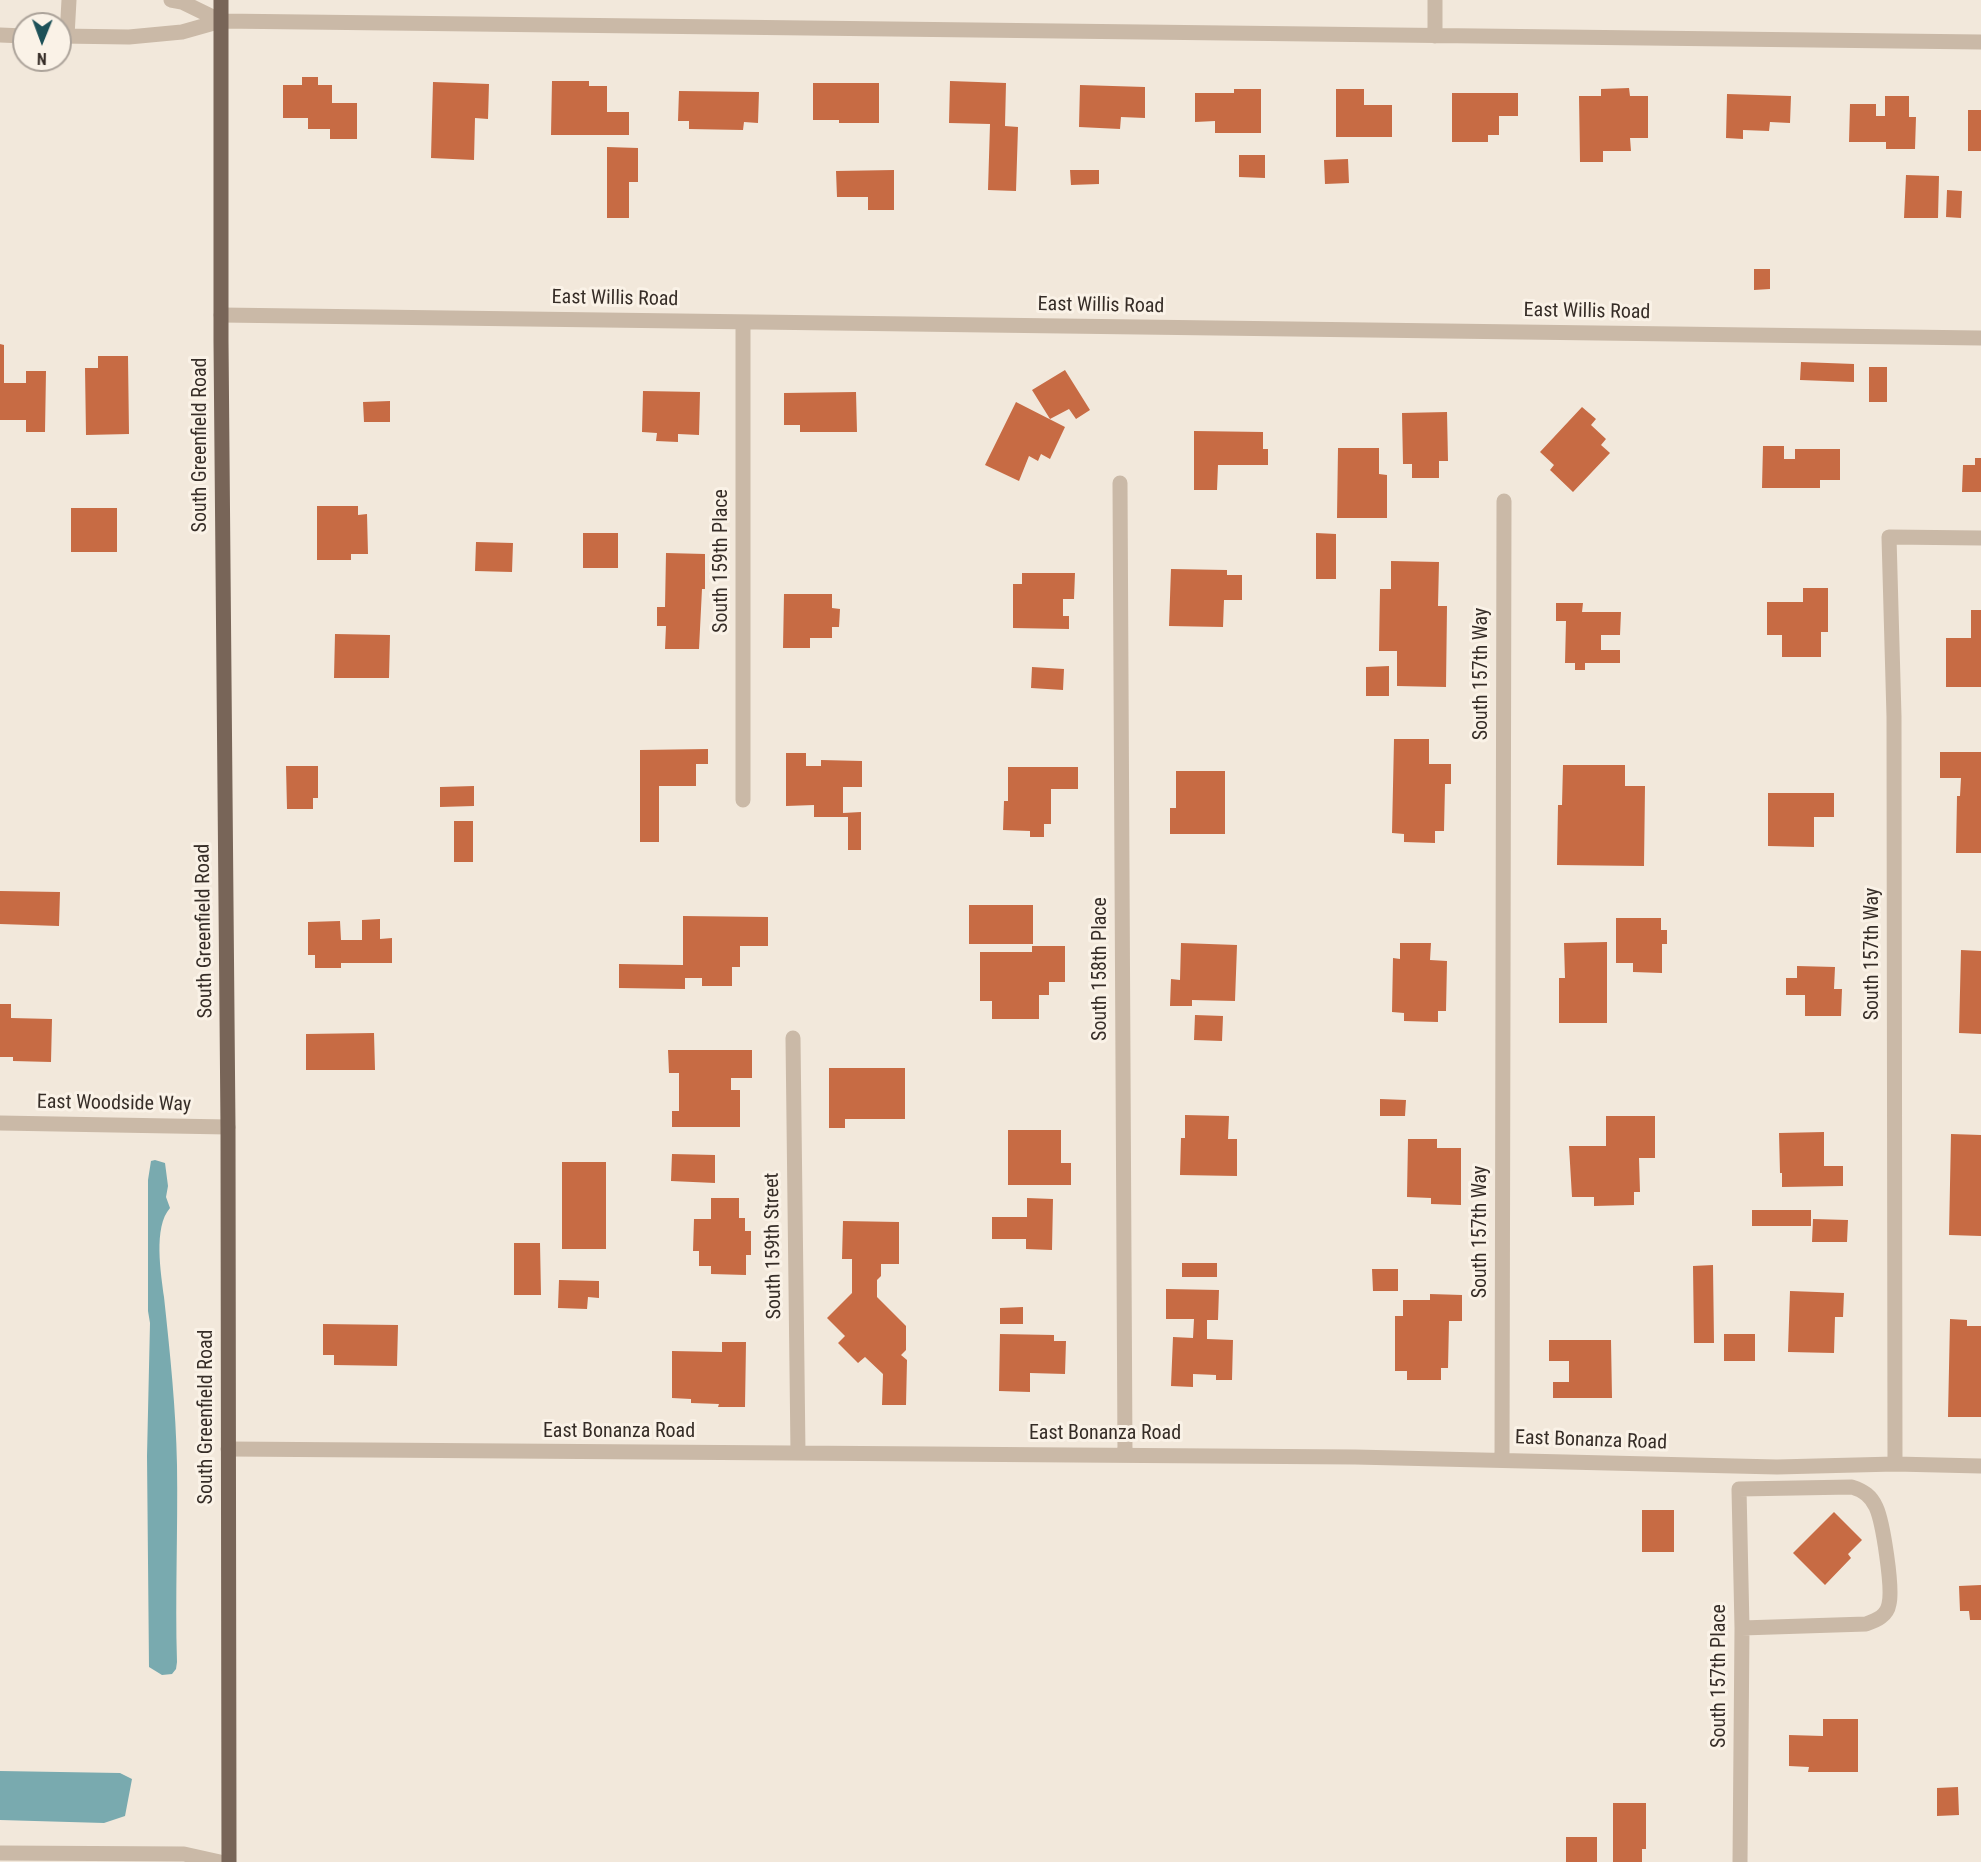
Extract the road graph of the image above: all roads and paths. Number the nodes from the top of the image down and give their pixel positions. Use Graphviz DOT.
graph roads {
  1 [pos="171,0"];
  2 [pos="221,0"];
  3 [pos="1435,0"];
  4 [pos="221,21"];
  5 [pos="72,36"];
  6 [pos="1435,36"];
  7 [pos="1981,42"];
  8 [pos="221,315"];
  9 [pos="743,322"];
  10 [pos="1981,338"];
  11 [pos="1120,483"];
  12 [pos="1504,501"];
  13 [pos="1981,538"];
  14 [pos="743,800"];
  15 [pos="793,1038"];
  16 [pos="0,1123"];
  17 [pos="228,1127"];
  18 [pos="228,1449"];
  19 [pos="798,1453"];
  20 [pos="1125,1455"];
  21 [pos="1502,1459"];
  22 [pos="1895,1464"];
  23 [pos="1981,1466"];
  24 [pos="1742,1628"];
  25 [pos="0,1853"];
  26 [pos="220,1862"];
  27 [pos="229,1862"];
  28 [pos="1740,1862"];
  1 -- 4 [label="street"];
  2 -- 4 [label="main road, South Greenfield Road"];
  3 -- 6 [label="street"];
  4 -- 5 [label="street"];
  4 -- 6 [label="street"];
  4 -- 8 [label="main road, South Greenfield Road"];
  6 -- 7 [label="street"];
  8 -- 9 [label="street, East Willis Road"];
  8 -- 17 [label="main road, South Greenfield Road"];
  9 -- 10 [label="street, East Willis Road"];
  9 -- 14 [label="street, South 159th Place"];
  11 -- 20 [label="street, South 158th Place"];
  12 -- 21 [label="street, South 157th Way"];
  13 -- 22 [label="street, South 157th Way"];
  15 -- 19 [label="street, South 159th Street"];
  16 -- 17 [label="street, East Woodside Way"];
  17 -- 18 [label="main road, South Greenfield Road"];
  18 -- 19 [label="street, East Bonanza Road"];
  18 -- 27 [label="main road, South Greenfield Road"];
  19 -- 20 [label="street, East Bonanza Road"];
  20 -- 21 [label="street, East Bonanza Road"];
  21 -- 22 [label="street, East Bonanza Road"];
  22 -- 23 [label="street, East Bonanza Road"];
  24 -- 24 [label="street, South 157th Place"];
  24 -- 28 [label="street, South 157th Place"];
  25 -- 26 [label="street"];
}
